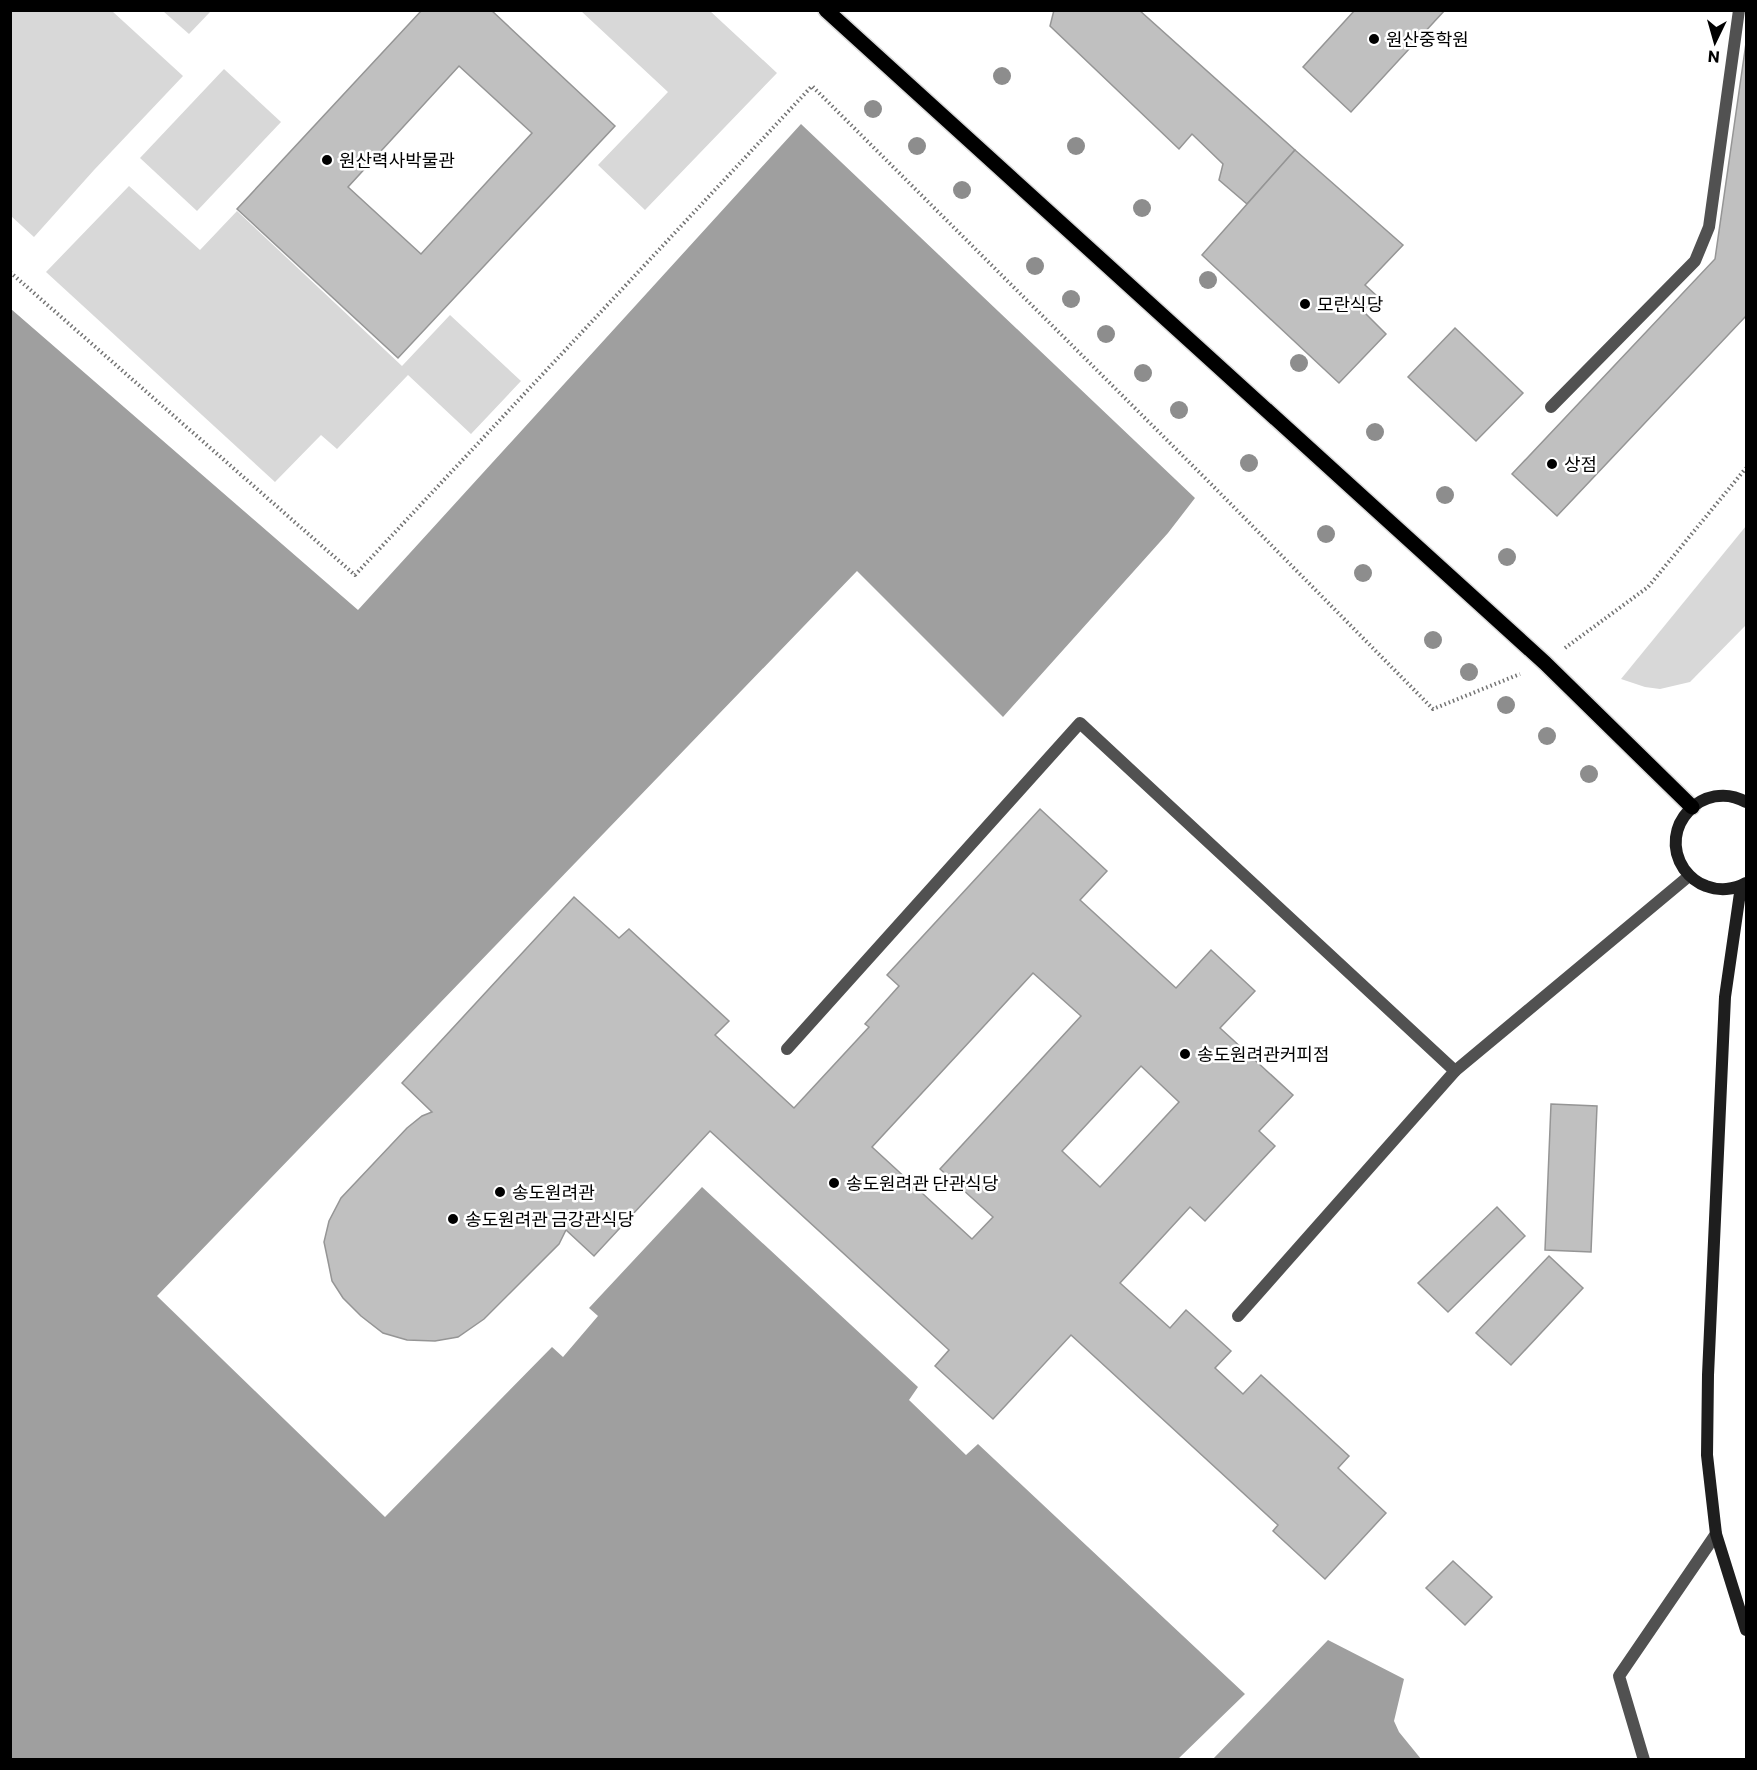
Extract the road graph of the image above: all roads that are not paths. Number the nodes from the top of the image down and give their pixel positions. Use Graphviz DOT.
graph roads {
  1 [pos="826,10"];
  2 [pos="1739,10"];
  3 [pos="1551,407"];
  4 [pos="1746,798"];
  5 [pos="1692,807"];
  6 [pos="1689,876"];
  7 [pos="1744,884"];
  8 [pos="787,1048"];
  9 [pos="1455,1071"];
  10 [pos="1238,1316"];
  11 [pos="1716,1534"];
  12 [pos="1746,1630"];
  13 [pos="1644,1760"];
  1 -- 5 [label="main road"];
  2 -- 3 [label="street"];
  4 -- 5 [label="main road"];
  5 -- 6 [label="main road"];
  6 -- 7 [label="main road"];
  6 -- 9 [label="street"];
  7 -- 11 [label="main road"];
  8 -- 9 [label="street"];
  9 -- 10 [label="street"];
  11 -- 12 [label="main road"];
  11 -- 13 [label="street"];
}
